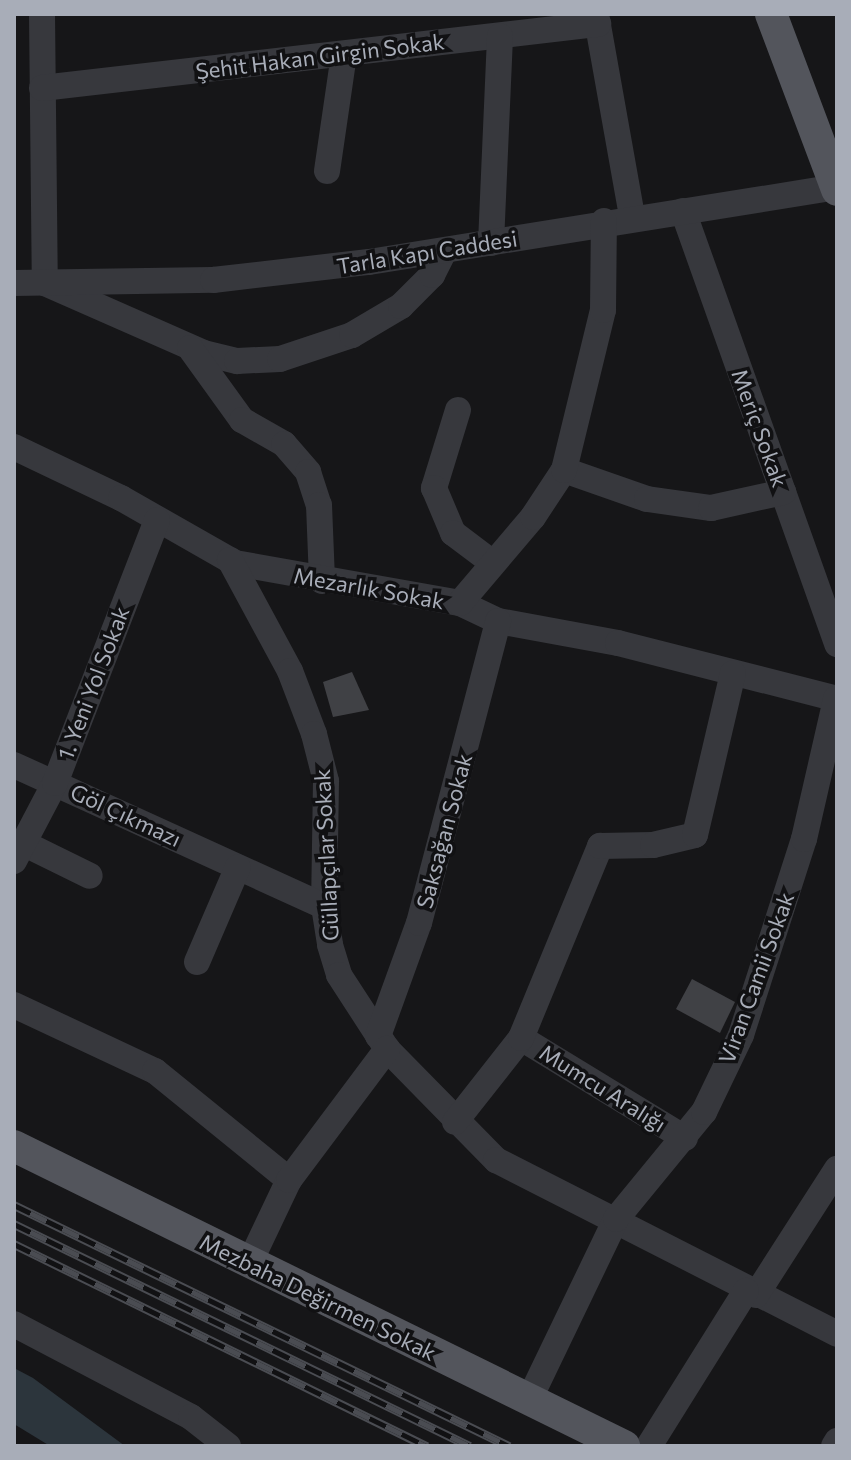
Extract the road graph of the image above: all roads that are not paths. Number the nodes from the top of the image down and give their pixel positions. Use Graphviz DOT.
graph roads {
  1 [pos="42,14"];
  2 [pos="771,14"];
  3 [pos="597,19"];
  4 [pos="500,36"];
  5 [pos="344,54"];
  6 [pos="42,88"];
  7 [pos="327,171"];
  8 [pos="837,188"];
  9 [pos="683,211"];
  10 [pos="632,217"];
  11 [pos="604,221"];
  12 [pos="491,243"];
  13 [pos="444,251"];
  14 [pos="14,283"];
  15 [pos="45,283"];
  16 [pos="190,348"];
  17 [pos="458,410"];
  18 [pos="14,447"];
  19 [pos="564,470"];
  20 [pos="783,492"];
  21 [pos="157,520"];
  22 [pos="230,560"];
  23 [pos="493,563"];
  24 [pos="322,581"];
  25 [pos="460,603"];
  26 [pos="498,621"];
  27 [pos="837,644"];
  28 [pos="733,673"];
  29 [pos="837,699"];
  30 [pos="14,765"];
  31 [pos="55,783"];
  32 [pos="19,852"];
  33 [pos="238,867"];
  34 [pos="90,876"];
  35 [pos="324,906"];
  36 [pos="197,962"];
  37 [pos="14,1005"];
  38 [pos="521,1038"];
  39 [pos="382,1042"];
  40 [pos="455,1122"];
  41 [pos="685,1138"];
  42 [pos="14,1146"];
  43 [pos="837,1169"];
  44 [pos="289,1180"];
  45 [pos="616,1219"];
  46 [pos="250,1262"];
  47 [pos="751,1293"];
  48 [pos="14,1324"];
  49 [pos="837,1334"];
  50 [pos="529,1400"];
  51 [pos="228,1446"];
  52 [pos="624,1446"];
  53 [pos="649,1446"];
  1 -- 6 [label="street"];
  2 -- 8 [label="main road"];
  3 -- 4 [label="street, Şehit Hakan Girgin Sokak"];
  3 -- 10 [label="street"];
  4 -- 5 [label="street, Şehit Hakan Girgin Sokak"];
  4 -- 12 [label="street"];
  5 -- 6 [label="street, Şehit Hakan Girgin Sokak"];
  5 -- 7 [label="street"];
  6 -- 15 [label="street"];
  8 -- 9 [label="street, Tarla Kapı Caddesi"];
  9 -- 10 [label="street, Tarla Kapı Caddesi"];
  9 -- 20 [label="street, Meriç Sokak"];
  10 -- 11 [label="street, Tarla Kapı Caddesi"];
  11 -- 12 [label="street, Tarla Kapı Caddesi"];
  11 -- 19 [label="street"];
  12 -- 13 [label="street, Tarla Kapı Caddesi"];
  13 -- 15 [label="street, Tarla Kapı Caddesi"];
  13 -- 16 [label="street"];
  14 -- 15 [label="street, Tarla Kapı Caddesi"];
  15 -- 16 [label="street"];
  16 -- 24 [label="street"];
  17 -- 23 [label="street"];
  18 -- 21 [label="street, Mezarlık Sokak"];
  19 -- 20 [label="street"];
  19 -- 23 [label="street"];
  20 -- 27 [label="street, Meriç Sokak"];
  21 -- 22 [label="street, Mezarlık Sokak"];
  21 -- 31 [label="street, 1. Yeni Yol Sokak"];
  22 -- 24 [label="street, Mezarlık Sokak"];
  22 -- 35 [label="street, Güllapçılar Sokak"];
  23 -- 25 [label="street"];
  24 -- 25 [label="street, Mezarlık Sokak"];
  25 -- 26 [label="street, Mezarlık Sokak"];
  26 -- 28 [label="street, Mezarlık Sokak"];
  26 -- 39 [label="street, Saksağan Sokak"];
  28 -- 29 [label="street, Mezarlık Sokak"];
  28 -- 38 [label="street"];
  29 -- 41 [label="street, Viran Camii Sokak"];
  30 -- 31 [label="street, Göl Çıkmazı"];
  31 -- 32 [label="street, 1. Yeni Yol Sokak"];
  31 -- 33 [label="street, Göl Çıkmazı"];
  32 -- 34 [label="street, 1. Yeni Yol Sokak"];
  33 -- 35 [label="street, Göl Çıkmazı"];
  33 -- 36 [label="street"];
  35 -- 39 [label="street, Güllapçılar Sokak"];
  37 -- 44 [label="street"];
  38 -- 40 [label="street"];
  38 -- 41 [label="street, Mumcu Aralığı"];
  39 -- 40 [label="street, Güllapçılar Sokak"];
  39 -- 44 [label="street, Saksağan Sokak"];
  40 -- 45 [label="street, Güllapçılar Sokak"];
  41 -- 45 [label="street, Viran Camii Sokak"];
  42 -- 46 [label="main road, Mezbaha Değirmen Sokak"];
  43 -- 47 [label="street"];
  44 -- 46 [label="street, Saksağan Sokak"];
  45 -- 47 [label="street, Güllapçılar Sokak"];
  45 -- 50 [label="street, Viran Camii Sokak"];
  46 -- 50 [label="main road, Mezbaha Değirmen Sokak"];
  47 -- 49 [label="street, Güllapçılar Sokak"];
  47 -- 53 [label="street"];
  48 -- 51 [label="street"];
  50 -- 52 [label="main road, Mezbaha Değirmen Sokak"];
}
